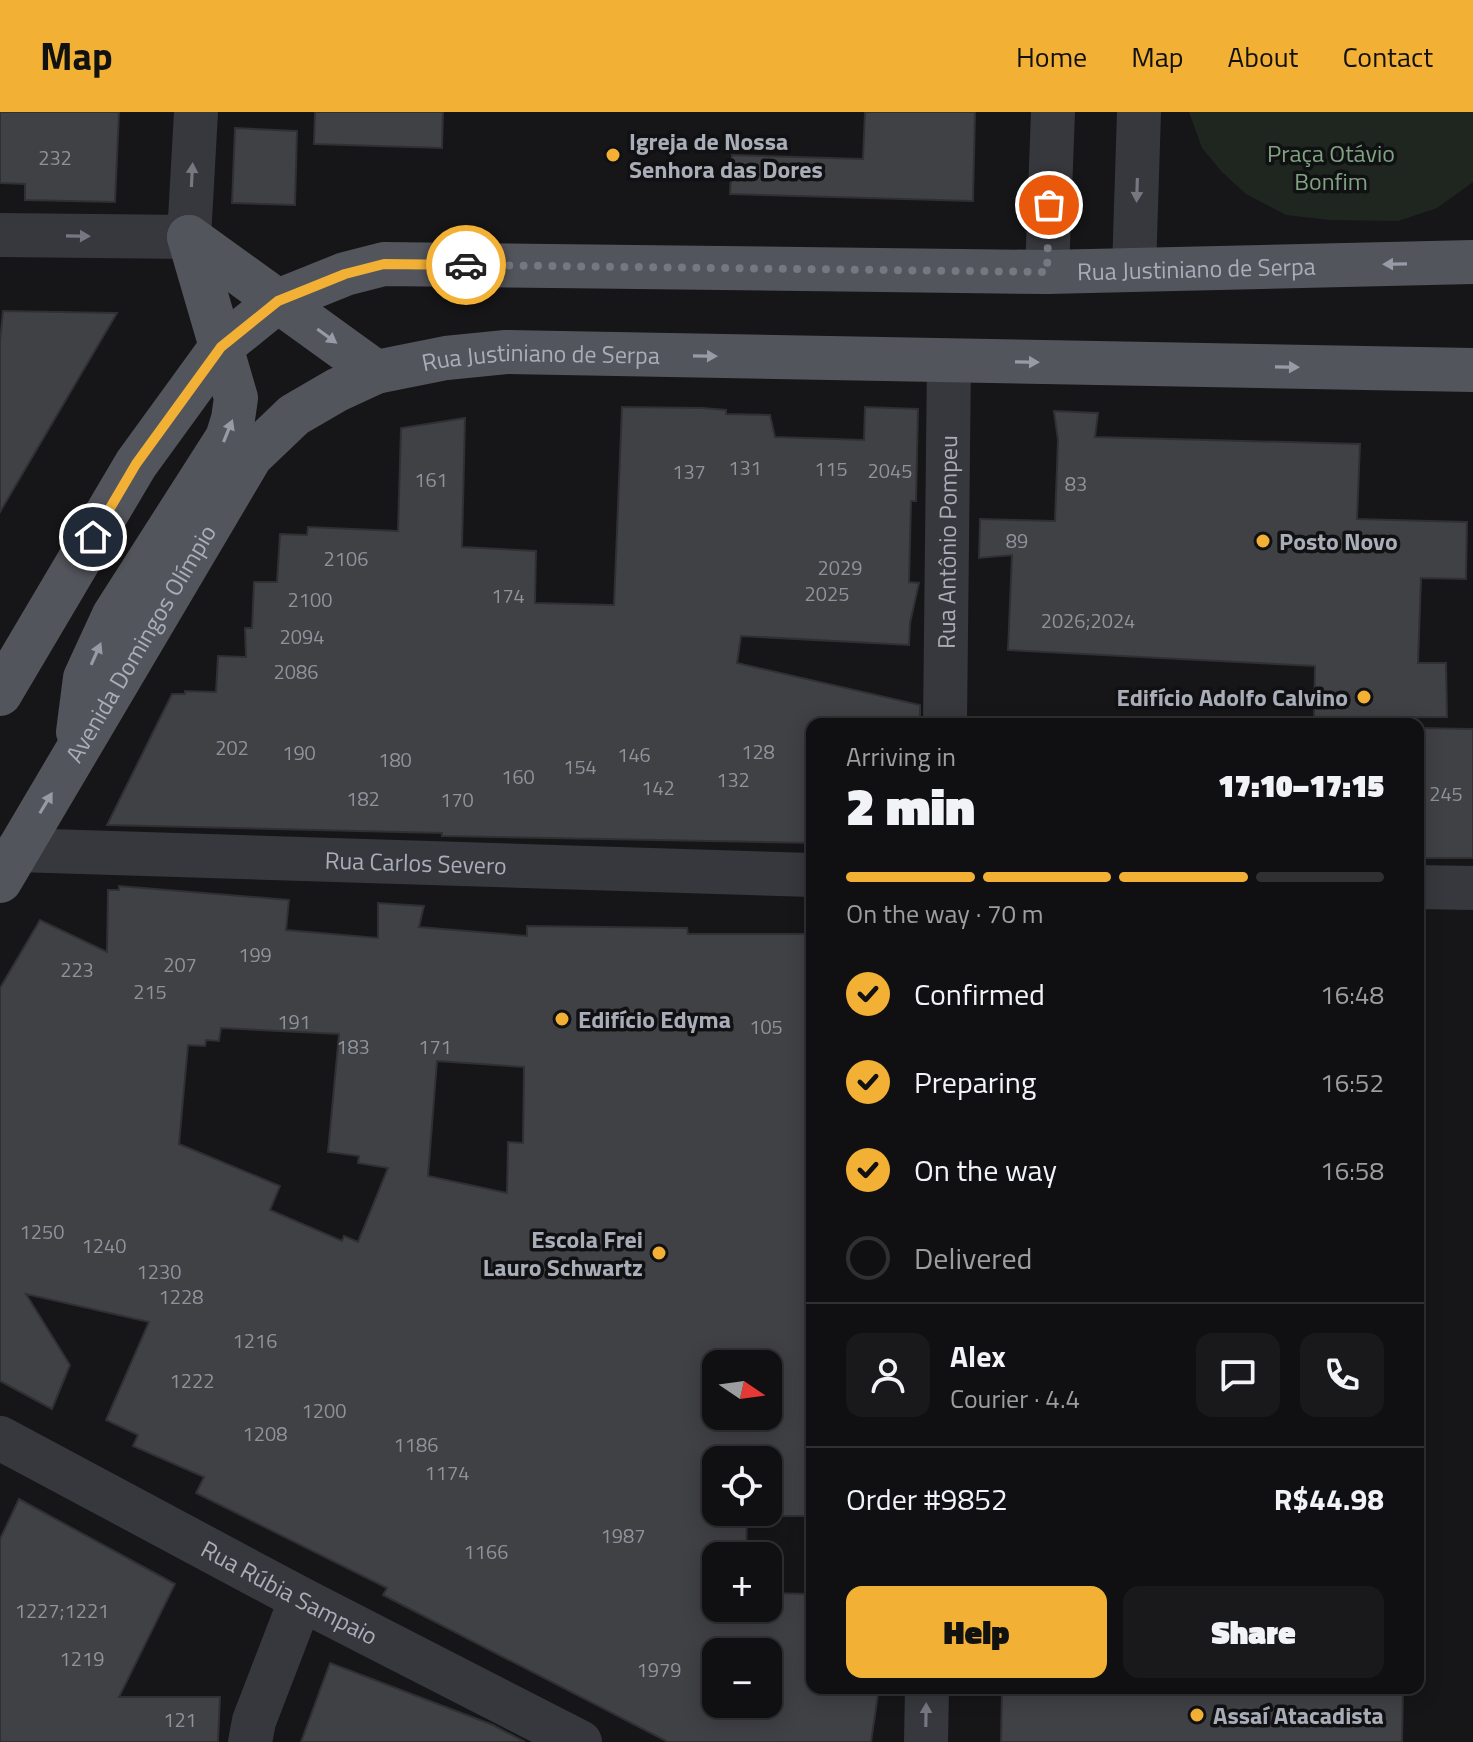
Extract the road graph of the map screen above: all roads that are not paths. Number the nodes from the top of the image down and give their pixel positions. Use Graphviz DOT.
graph roads {
  1 [pos="196,112"];
  2 [pos="1053,112"];
  3 [pos="1139,112"];
  4 [pos="0,235"];
  5 [pos="189,237"];
  6 [pos="1473,262"];
  7 [pos="1134,270"];
  8 [pos="1047,272"];
  9 [pos="278,301"];
  10 [pos="221,347"];
  11 [pos="949,361"];
  12 [pos="1473,370"];
  13 [pos="376,372"];
  14 [pos="294,415"];
  15 [pos="0,694"];
  16 [pos="945,718"];
  17 [pos="74,757"];
  18 [pos="9,866"];
  19 [pos="806,875"];
  20 [pos="1424,887"];
  21 [pos="1473,888"];
  22 [pos="0,1438"];
  23 [pos="301,1599"];
  24 [pos="927,1694"];
  25 [pos="250,1742"];
  26 [pos="580,1742"];
  27 [pos="926,1742"];
  5 -- 1 [label="street, one-way"];
  2 -- 8 [label="street"];
  3 -- 7 [label="street, one-way"];
  4 -- 5 [label="street, one-way"];
  5 -- 9 [label="main road"];
  5 -- 10 [label="main road"];
  6 -- 7 [label="main road, Rua Justiniano de Serpa, one-way"];
  7 -- 8 [label="main road, Rua Justiniano de Serpa"];
  8 -- 9 [label="main road, Rua Justiniano de Serpa"];
  9 -- 10 [label="main road, Rua Justiniano de Serpa"];
  9 -- 13 [label="main road, one-way"];
  10 -- 15 [label="main road"];
  17 -- 10 [label="main road, one-way"];
  11 -- 12 [label="main road, Rua Justiniano de Serpa, one-way"];
  13 -- 11 [label="main road, Rua Justiniano de Serpa, one-way"];
  11 -- 16 [label="street, Rua Antônio Pompeu"];
  13 -- 14 [label="main road, Rua Justiniano de Serpa"];
  14 -- 17 [label="main road, Avenida Domingos Olímpio"];
  18 -- 17 [label="main road, Avenida Domingos Olímpio, one-way"];
  18 -- 19 [label="street, Rua Carlos Severo"];
  20 -- 21 [label="street"];
  22 -- 23 [label="street, Rua Rúbia Sampaio"];
  23 -- 25 [label="street"];
  23 -- 26 [label="street, Rua Rúbia Sampaio"];
  27 -- 24 [label="street, one-way"];
}
